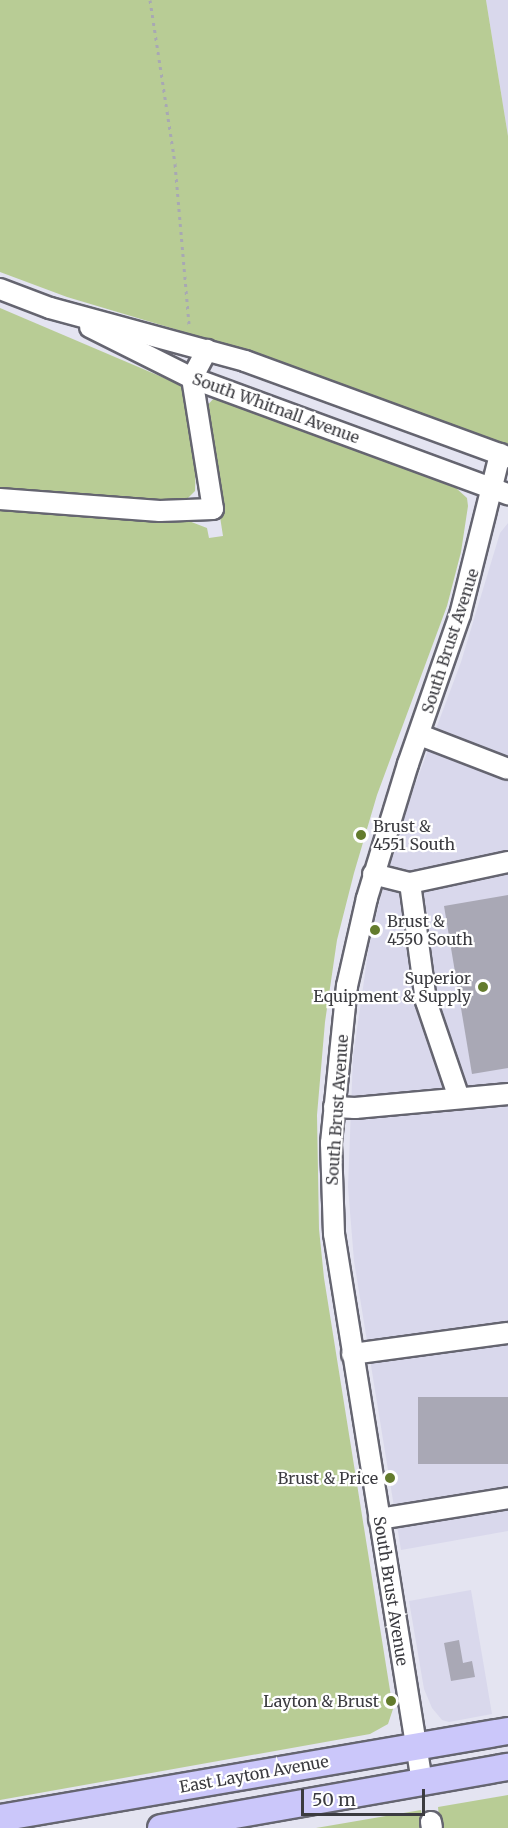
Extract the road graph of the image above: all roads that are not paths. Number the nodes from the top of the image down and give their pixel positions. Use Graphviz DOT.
graph roads {
  1 [pos="0,289"];
  2 [pos="50,308"];
  3 [pos="207,350"];
  4 [pos="192,378"];
  5 [pos="504,456"];
  6 [pos="501,491"];
  7 [pos="0,499"];
  8 [pos="420,735"];
  9 [pos="508,769"];
  10 [pos="508,862"];
  11 [pos="373,874"];
  12 [pos="410,883"];
  13 [pos="508,1094"];
  14 [pos="459,1098"];
  15 [pos="334,1107"];
  16 [pos="508,1333"];
  17 [pos="352,1354"];
  18 [pos="508,1498"];
  19 [pos="379,1519"];
  20 [pos="508,1731"];
  21 [pos="417,1746"];
  22 [pos="508,1767"];
  23 [pos="422,1782"];
  24 [pos="0,1818"];
  25 [pos="161,1828"];
  1 -- 2 [label="street, South Whitnall Avenue"];
  2 -- 3 [label="street, South Whitnall Avenue"];
  2 -- 4 [label="street, South Whitnall Avenue"];
  3 -- 4 [label="street"];
  3 -- 5 [label="street, South Whitnall Avenue"];
  4 -- 6 [label="street, South Whitnall Avenue"];
  4 -- 7 [label="street"];
  5 -- 6 [label="street, South Brust Avenue"];
  6 -- 8 [label="street, South Brust Avenue"];
  8 -- 9 [label="street"];
  8 -- 11 [label="street, South Brust Avenue"];
  10 -- 12 [label="street"];
  11 -- 12 [label="street"];
  11 -- 15 [label="street, South Brust Avenue"];
  12 -- 14 [label="street"];
  13 -- 14 [label="street"];
  14 -- 15 [label="street"];
  15 -- 17 [label="street, South Brust Avenue"];
  16 -- 17 [label="street"];
  17 -- 19 [label="street, South Brust Avenue"];
  18 -- 19 [label="street"];
  19 -- 21 [label="street, South Brust Avenue"];
  20 -- 21 [label="main road, East Layton Avenue"];
  21 -- 23 [label="street, South Brust Avenue"];
  21 -- 24 [label="main road, East Layton Avenue"];
  22 -- 23 [label="main road"];
  23 -- 25 [label="main road"];
}
